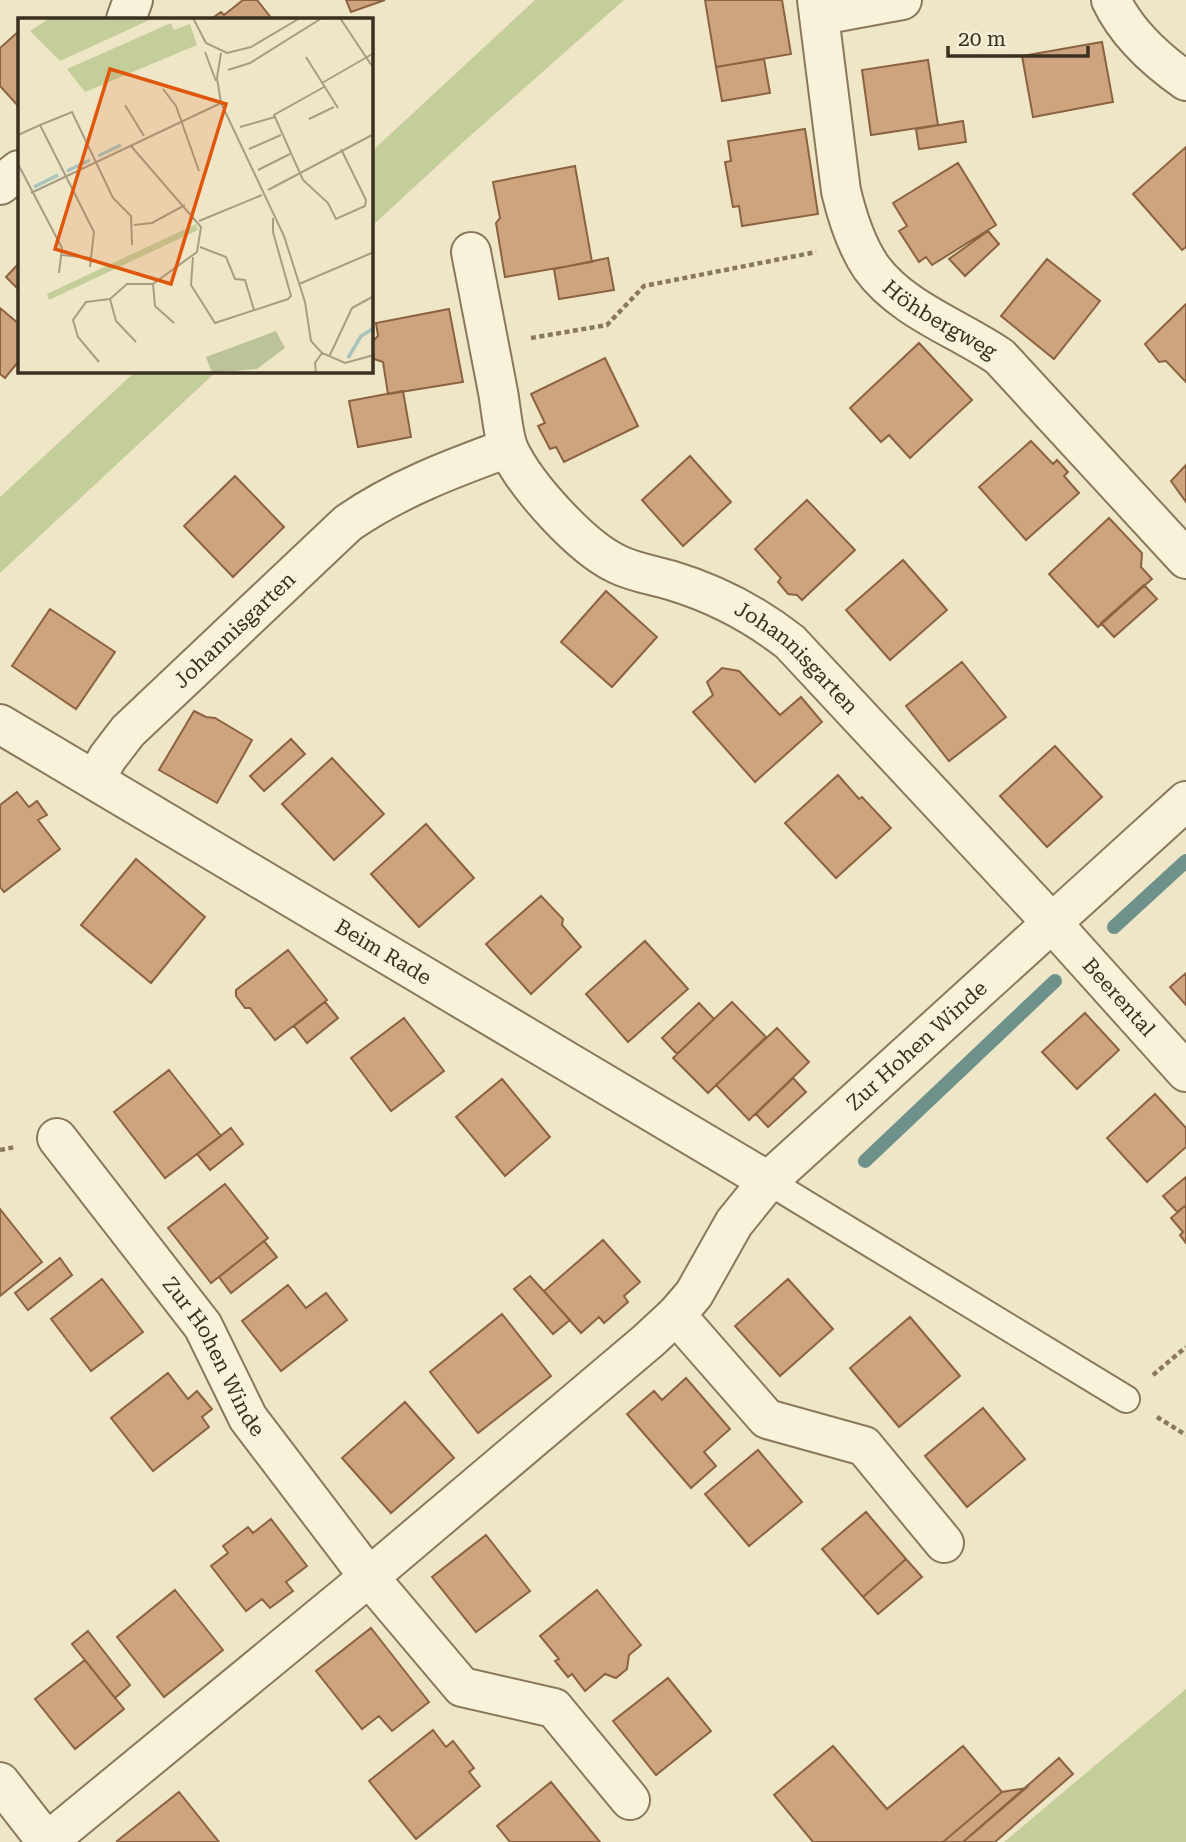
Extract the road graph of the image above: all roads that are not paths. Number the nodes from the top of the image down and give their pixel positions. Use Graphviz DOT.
graph roads {
  1 [pos="133,0"];
  2 [pos="902,0"];
  3 [pos="1111,0"];
  4 [pos="819,8"];
  5 [pos="126,18"];
  6 [pos="1186,81"];
  7 [pos="18,171"];
  8 [pos="0,186"];
  9 [pos="471,252"];
  10 [pos="508,448"];
  11 [pos="1186,559"];
  12 [pos="0,724"];
  13 [pos="95,780"];
  14 [pos="1186,801"];
  15 [pos="1052,923"];
  16 [pos="1186,1072"];
  17 [pos="57,1138"];
  18 [pos="768,1181"];
  19 [pos="676,1315"];
  20 [pos="1126,1399"];
  21 [pos="944,1543"];
  22 [pos="369,1577"];
  23 [pos="0,1782"];
  24 [pos="631,1800"];
  25 [pos="47,1842"];
  1 -- 5 [label="street"];
  2 -- 4 [label="street, Höhbergweg"];
  3 -- 6 [label="street"];
  4 -- 11 [label="street, Höhbergweg"];
  7 -- 8 [label="street"];
  9 -- 10 [label="street, Johannisgarten"];
  10 -- 13 [label="street, Johannisgarten"];
  10 -- 15 [label="street, Johannisgarten"];
  12 -- 13 [label="street, Beim Rade"];
  13 -- 18 [label="street, Beim Rade"];
  14 -- 15 [label="street, Zur Hohen Winde"];
  15 -- 16 [label="street, Beerental"];
  15 -- 18 [label="street, Zur Hohen Winde"];
  17 -- 22 [label="street, Zur Hohen Winde"];
  18 -- 19 [label="street, Zur Hohen Winde"];
  18 -- 20 [label="lane"];
  19 -- 21 [label="street"];
  19 -- 22 [label="street, Zur Hohen Winde"];
  22 -- 24 [label="street, Zur Hohen Winde"];
  22 -- 25 [label="street, Zur Hohen Winde"];
  23 -- 25 [label="street"];
}
